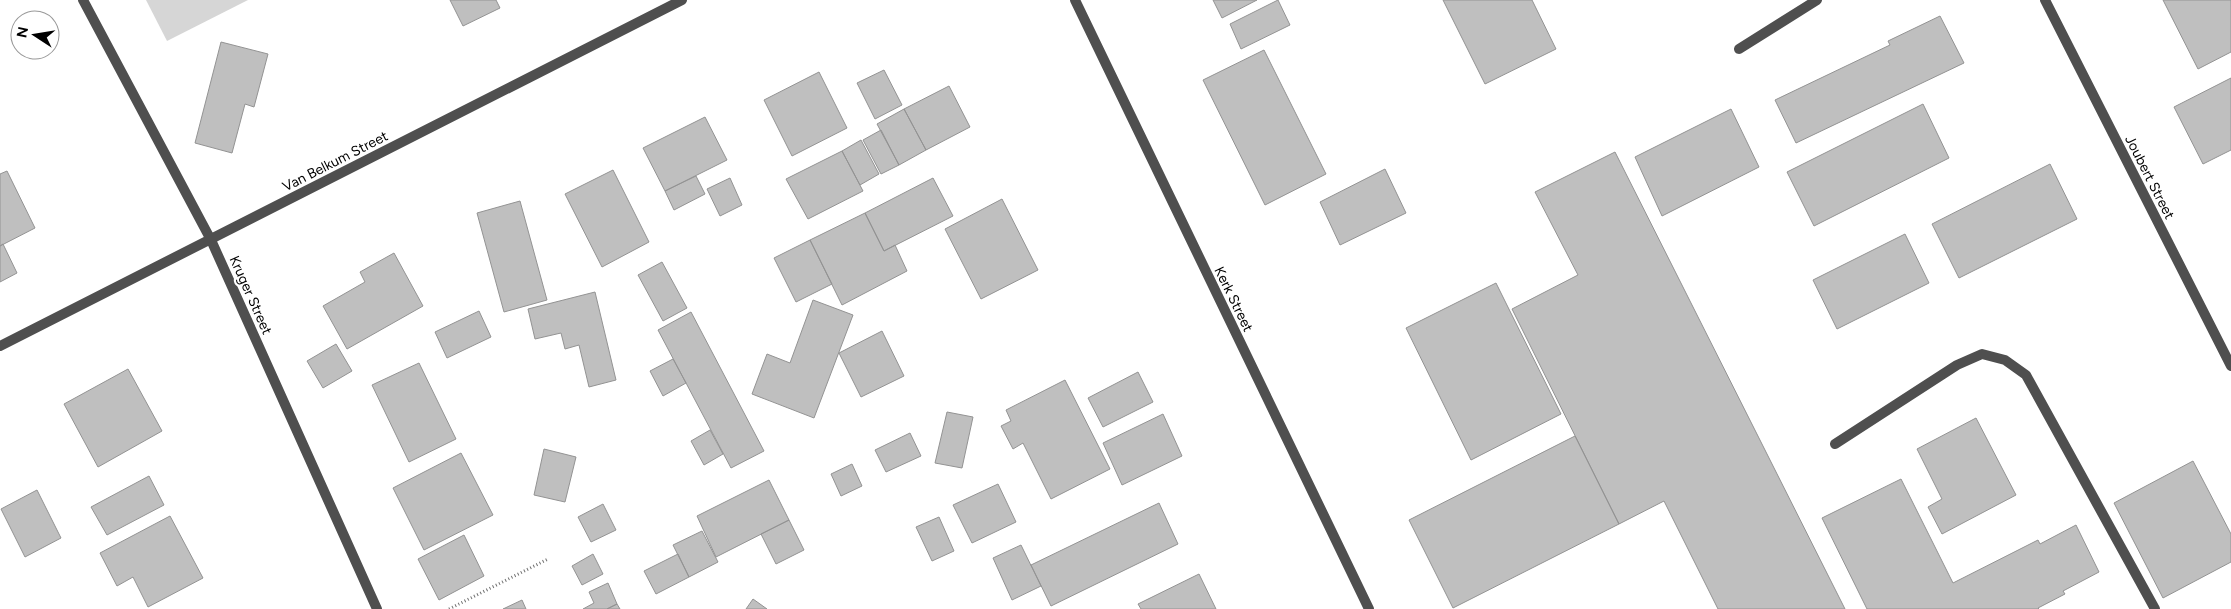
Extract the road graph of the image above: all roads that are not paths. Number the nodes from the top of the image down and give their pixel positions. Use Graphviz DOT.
graph roads {
  1 [pos="83,0"];
  2 [pos="682,0"];
  3 [pos="1075,0"];
  4 [pos="1817,0"];
  5 [pos="2045,0"];
  6 [pos="1739,49"];
  7 [pos="211,240"];
  8 [pos="0,346"];
  9 [pos="2231,366"];
  10 [pos="1835,444"];
  11 [pos="377,609"];
  12 [pos="1369,609"];
  13 [pos="2155,609"];
  1 -- 7 [label="street, Kruger Street"];
  2 -- 7 [label="street, Van Belkum Street"];
  3 -- 12 [label="street, Kerk Street"];
  4 -- 6 [label="street"];
  5 -- 9 [label="street, Joubert Street"];
  7 -- 8 [label="street, Van Belkum Street"];
  7 -- 11 [label="street, Kruger Street"];
  10 -- 13 [label="street"];
}
